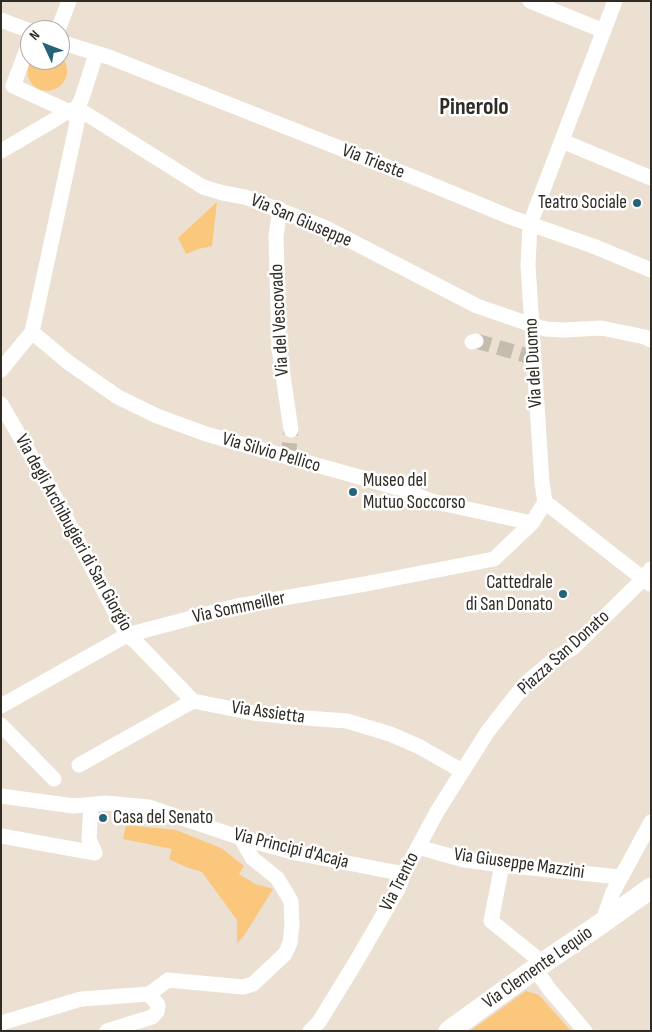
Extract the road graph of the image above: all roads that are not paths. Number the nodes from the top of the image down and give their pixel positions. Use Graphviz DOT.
graph roads {
  1 [pos="70,1"];
  2 [pos="530,1"];
  3 [pos="615,1"];
  4 [pos="1,20"];
  5 [pos="62,20"];
  6 [pos="20,30"];
  7 [pos="604,31"];
  8 [pos="70,45"];
  9 [pos="96,54"];
  10 [pos="20,69"];
  11 [pos="73,109"];
  12 [pos="562,141"];
  13 [pos="1,152"];
  14 [pos="651,178"];
  15 [pos="280,209"];
  16 [pos="530,224"];
  17 [pos="651,270"];
  18 [pos="532,324"];
  19 [pos="32,332"];
  20 [pos="651,340"];
  21 [pos="1,370"];
  22 [pos="1,404"];
  23 [pos="291,430"];
  24 [pos="546,502"];
  25 [pos="532,523"];
  26 [pos="648,578"];
  27 [pos="126,635"];
  28 [pos="193,701"];
  29 [pos="1,706"];
  30 [pos="1,725"];
  31 [pos="488,731"];
  32 [pos="79,765"];
  33 [pos="462,770"];
  34 [pos="54,779"];
  35 [pos="1,796"];
  36 [pos="91,805"];
  37 [pos="651,822"];
  38 [pos="1,836"];
  39 [pos="241,838"];
  40 [pos="418,847"];
  41 [pos="502,865"];
  42 [pos="404,873"];
  43 [pos="620,877"];
  44 [pos="651,888"];
  45 [pos="602,923"];
  46 [pos="539,966"];
  47 [pos="149,994"];
  48 [pos="1,1023"];
  49 [pos="107,1031"];
  50 [pos="310,1031"];
  51 [pos="449,1031"];
  52 [pos="585,1031"];
  1 -- 5 [label="street"];
  2 -- 7 [label="street"];
  3 -- 7 [label="street, Via del Duomo"];
  4 -- 6 [label="street"];
  7 -- 12 [label="street, Via del Duomo"];
  8 -- 9 [label="street, Via Trieste"];
  9 -- 11 [label="street"];
  9 -- 16 [label="street, Via Trieste"];
  10 -- 11 [label="street, Via San Giuseppe"];
  11 -- 13 [label="street"];
  11 -- 15 [label="street, Via San Giuseppe"];
  11 -- 19 [label="street"];
  12 -- 14 [label="street"];
  12 -- 16 [label="street, Via del Duomo"];
  15 -- 18 [label="street, Via San Giuseppe"];
  15 -- 23 [label="street, Via del Vescovado"];
  16 -- 17 [label="street, Via Trieste"];
  16 -- 18 [label="street, Via del Duomo"];
  18 -- 20 [label="street, Via San Giuseppe"];
  18 -- 24 [label="street, Via del Duomo"];
  19 -- 21 [label="street"];
  19 -- 25 [label="street, Via Silvio Pellico"];
  22 -- 27 [label="street, Via degli Archibugieri di San Giorgio"];
  24 -- 25 [label="street"];
  24 -- 26 [label="street"];
  25 -- 27 [label="street, Via Sommeiller"];
  26 -- 31 [label="street, Piazza San Donato"];
  27 -- 28 [label="street, Via degli Archibugieri di San Giorgio"];
  27 -- 29 [label="street, Via Sommeiller"];
  28 -- 32 [label="street"];
  28 -- 33 [label="street, Via Assietta"];
  30 -- 34 [label="street"];
  31 -- 33 [label="street, Via Trento"];
  33 -- 40 [label="street, Via Trento"];
  35 -- 36 [label="street, Via Principi d'Acaja"];
  36 -- 38 [label="street"];
  36 -- 39 [label="street, Via Principi d'Acaja"];
  37 -- 43 [label="street, Via Clemente Lequio"];
  39 -- 42 [label="street, Via Principi d'Acaja"];
  39 -- 47 [label="street"];
  40 -- 41 [label="street, Via Giuseppe Mazzini"];
  40 -- 42 [label="street, Via Trento"];
  41 -- 43 [label="street, Via Giuseppe Mazzini"];
  41 -- 46 [label="street"];
  42 -- 50 [label="street, Via Trento"];
  43 -- 45 [label="street, Via Clemente Lequio"];
  44 -- 45 [label="main road, Via Clemente Lequio"];
  45 -- 46 [label="main road, Via Clemente Lequio"];
  46 -- 51 [label="main road, Via Clemente Lequio"];
  46 -- 52 [label="street"];
  47 -- 48 [label="street"];
  47 -- 49 [label="street"];
}
